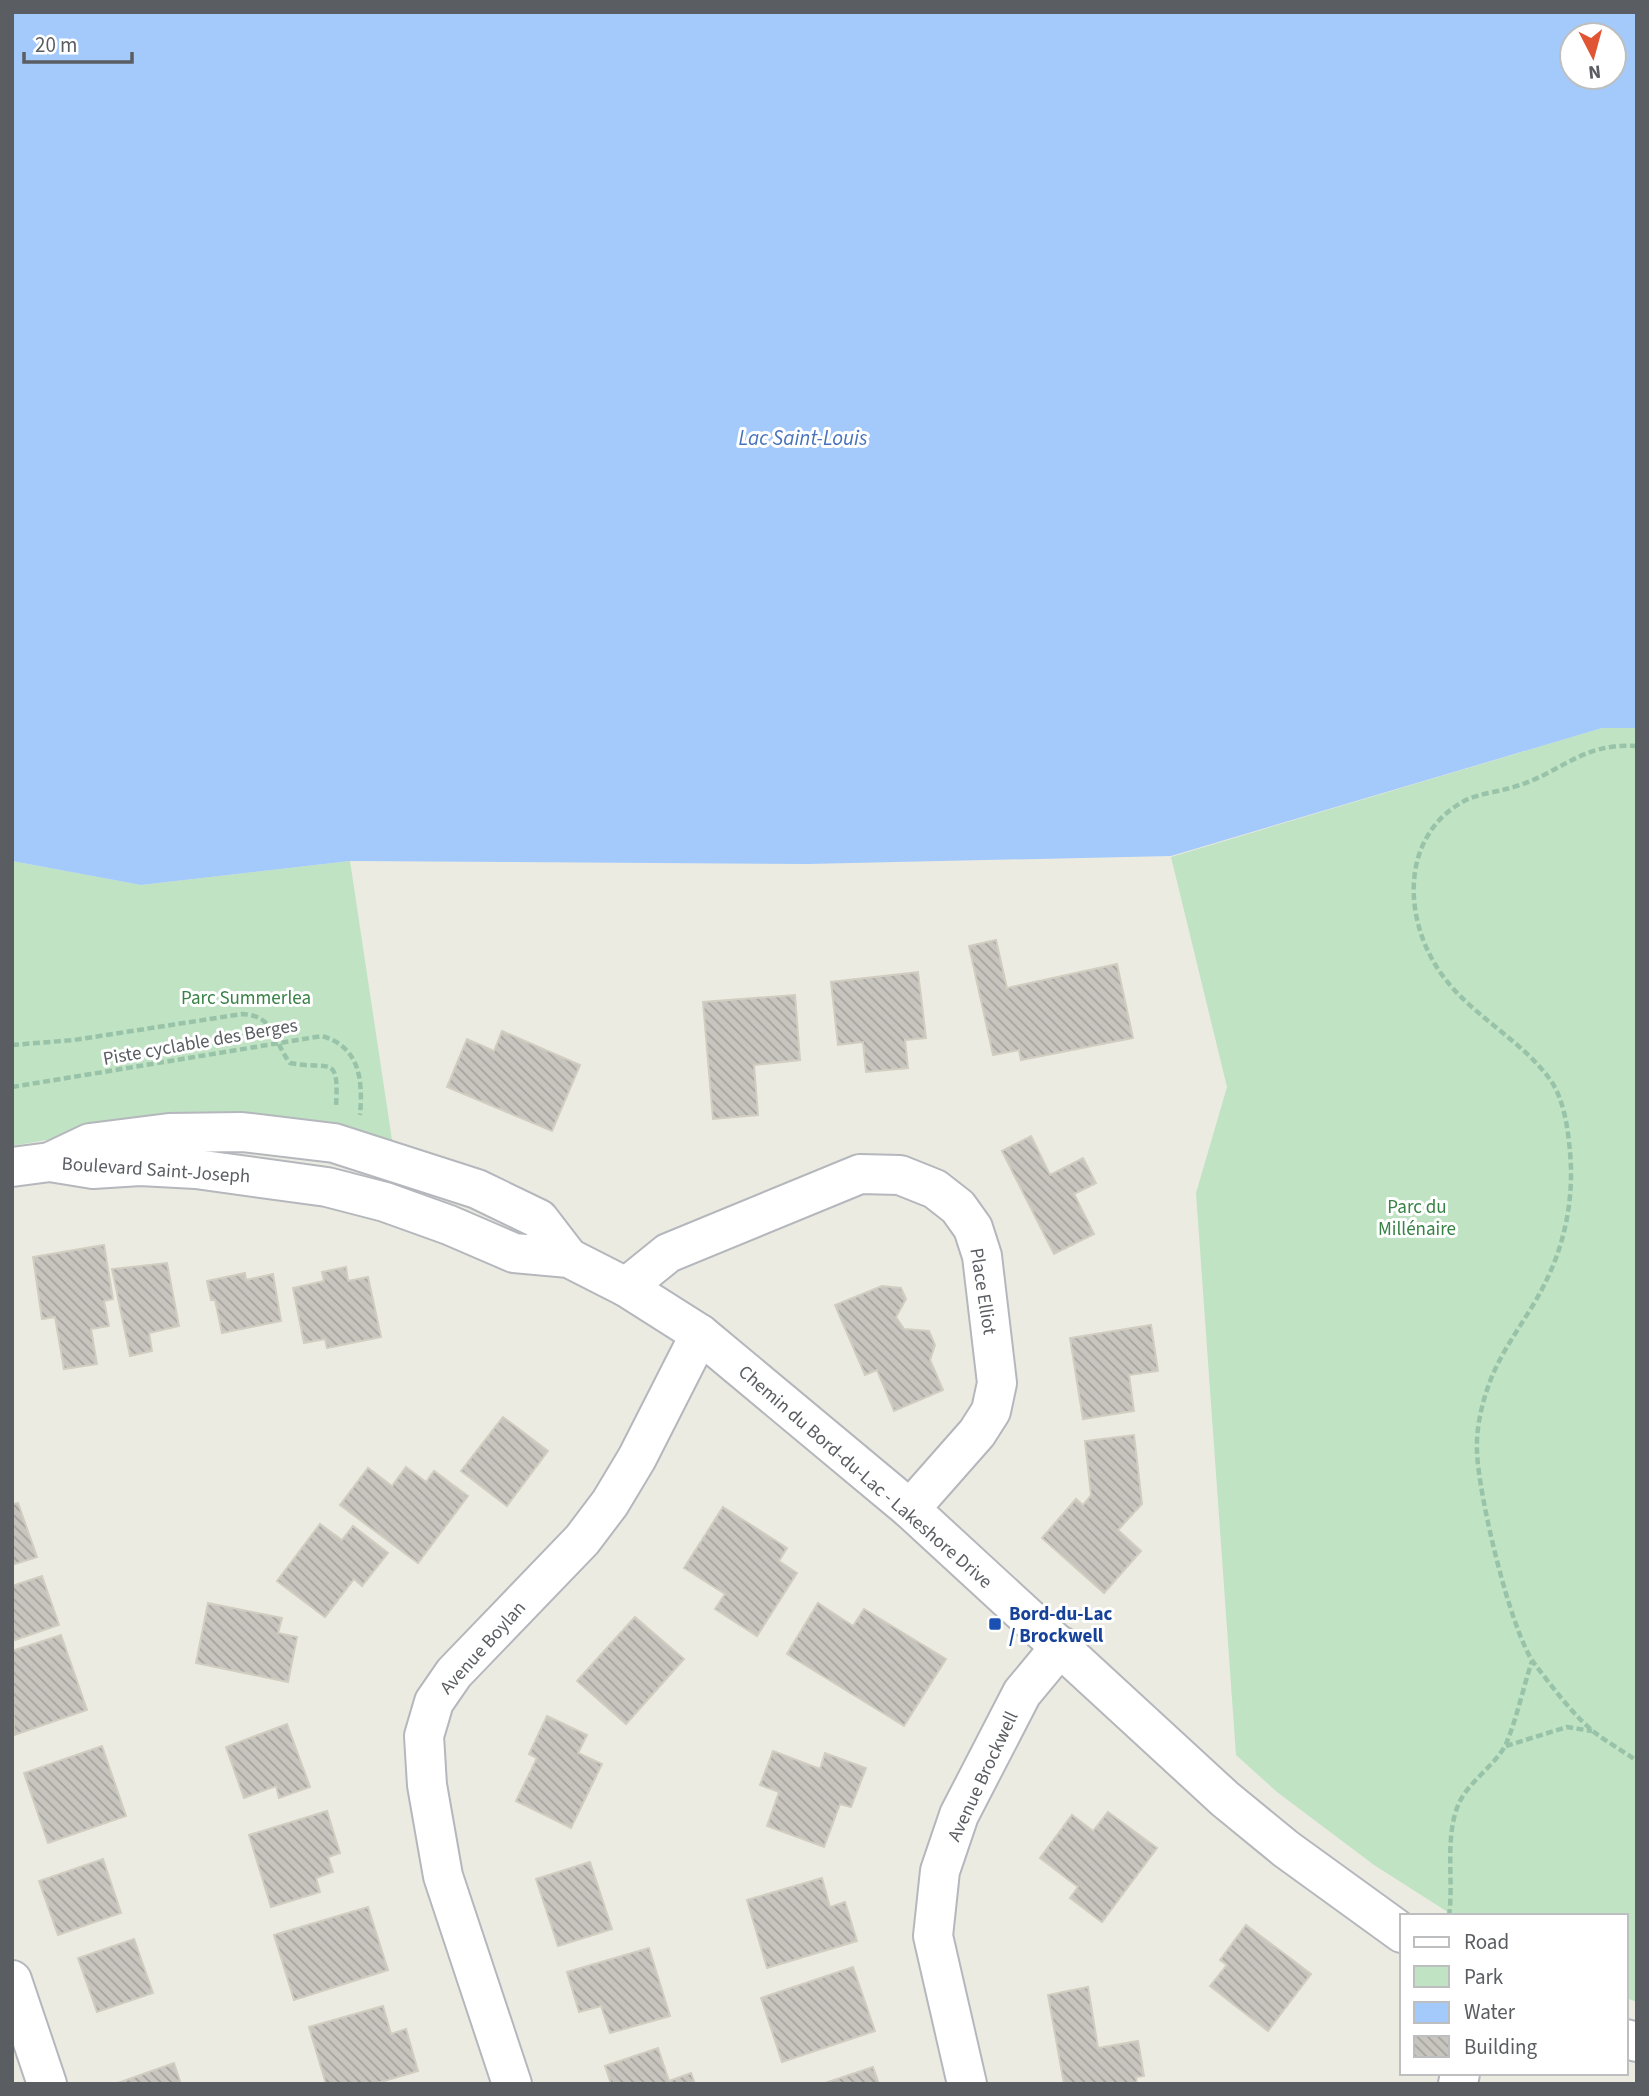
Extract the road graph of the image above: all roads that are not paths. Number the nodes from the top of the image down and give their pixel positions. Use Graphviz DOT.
graph roads {
  1 [pos="380,1157"];
  2 [pos="50,1162"];
  3 [pos="12,1167"];
  4 [pos="385,1202"];
  5 [pos="569,1258"];
  6 [pos="626,1287"];
  7 [pos="700,1334"];
  8 [pos="910,1509"];
  9 [pos="1061,1646"];
  10 [pos="1400,1932"];
  11 [pos="12,1980"];
  12 [pos="47,2084"];
  13 [pos="512,2084"];
  14 [pos="967,2084"];
  1 -- 2 [label="street, Boulevard Saint-Joseph"];
  1 -- 5 [label="street, Chemin du Bord-du-Lac - Lakeshore Drive"];
  2 -- 3 [label="street, Boulevard Saint-Joseph"];
  2 -- 4 [label="street, Boulevard Saint-Joseph"];
  4 -- 5 [label="street, Chemin du Bord-du-Lac - Lakeshore Drive"];
  5 -- 6 [label="street, Chemin du Bord-du-Lac - Lakeshore Drive"];
  6 -- 7 [label="street, Chemin du Bord-du-Lac - Lakeshore Drive"];
  6 -- 8 [label="street, Place Elliot"];
  7 -- 8 [label="street, Chemin du Bord-du-Lac - Lakeshore Drive"];
  7 -- 13 [label="street, Avenue Boylan"];
  8 -- 9 [label="street, Chemin du Bord-du-Lac - Lakeshore Drive"];
  9 -- 10 [label="street, Chemin du Bord-du-Lac - Lakeshore Drive"];
  9 -- 14 [label="street, Avenue Brockwell"];
  11 -- 12 [label="street"];
}
